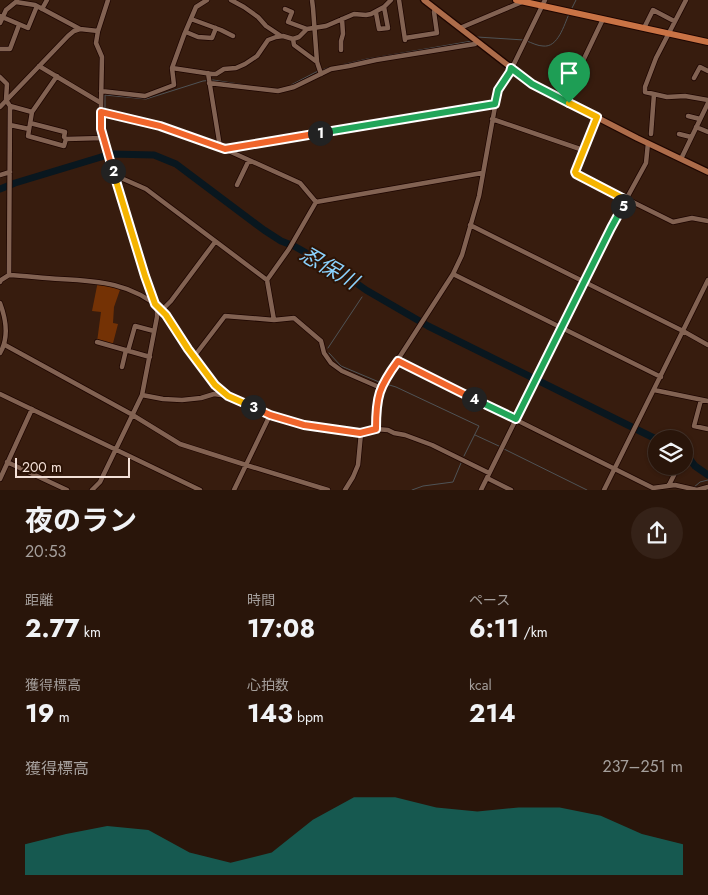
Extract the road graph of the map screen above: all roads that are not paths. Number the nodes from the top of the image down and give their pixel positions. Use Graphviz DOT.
graph roads {
  1 [pos="47,0"];
  2 [pos="108,0"];
  3 [pos="207,0"];
  4 [pos="231,0"];
  5 [pos="312,0"];
  6 [pos="391,0"];
  7 [pos="399,0"];
  8 [pos="424,0"];
  9 [pos="516,0"];
  10 [pos="686,0"];
  11 [pos="17,1"];
  12 [pos="523,2"];
  13 [pos="544,3"];
  14 [pos="37,6"];
  15 [pos="384,7"];
  16 [pos="42,8"];
  17 [pos="284,9"];
  18 [pos="435,9"];
  19 [pos="376,13"];
  20 [pos="1,17"];
  21 [pos="191,19"];
  22 [pos="342,19"];
  23 [pos="603,19"];
  24 [pos="674,21"];
  25 [pos="0,23"];
  26 [pos="19,25"];
  27 [pos="216,28"];
  28 [pos="315,28"];
  29 [pos="460,28"];
  30 [pos="644,28"];
  31 [pos="80,29"];
  32 [pos="307,30"];
  33 [pos="98,31"];
  34 [pos="186,32"];
  35 [pos="668,34"];
  36 [pos="233,36"];
  37 [pos="282,36"];
  38 [pos="292,39"];
  39 [pos="476,40"];
  40 [pos="708,42"];
  41 [pos="0,49"];
  42 [pos="341,50"];
  43 [pos="317,62"];
  44 [pos="39,66"];
  45 [pos="172,68"];
  46 [pos="511,68"];
  47 [pos="708,71"];
  48 [pos="208,73"];
  49 [pos="321,74"];
  50 [pos="57,76"];
  51 [pos="0,77"];
  52 [pos="694,78"];
  53 [pos="209,83"];
  54 [pos="101,91"];
  55 [pos="654,94"];
  56 [pos="6,100"];
  57 [pos="708,102"];
  58 [pos="101,103"];
  59 [pos="569,103"];
  60 [pos="495,104"];
  61 [pos="10,106"];
  62 [pos="0,107"];
  63 [pos="32,112"];
  64 [pos="101,112"];
  65 [pos="688,116"];
  66 [pos="704,116"];
  67 [pos="597,117"];
  68 [pos="492,119"];
  69 [pos="30,123"];
  70 [pos="10,126"];
  71 [pos="696,127"];
  72 [pos="29,129"];
  73 [pos="708,132"];
  74 [pos="651,134"];
  75 [pos="679,134"];
  76 [pos="691,137"];
  77 [pos="103,138"];
  78 [pos="66,139"];
  79 [pos="648,143"];
  80 [pos="222,148"];
  81 [pos="583,150"];
  82 [pos="681,159"];
  83 [pos="249,160"];
  84 [pos="10,172"];
  85 [pos="708,172"];
  86 [pos="482,174"];
  87 [pos="0,175"];
  88 [pos="115,177"];
  89 [pos="238,185"];
  90 [pos="626,200"];
  91 [pos="316,202"];
  92 [pos="708,221"];
  93 [pos="470,225"];
  94 [pos="215,242"];
  95 [pos="453,274"];
  96 [pos="9,275"];
  97 [pos="268,280"];
  98 [pos="708,280"];
  99 [pos="0,282"];
  100 [pos="585,282"];
  101 [pos="701,295"];
  102 [pos="708,298"];
  103 [pos="0,303"];
  104 [pos="155,304"];
  105 [pos="162,310"];
  106 [pos="274,320"];
  107 [pos="561,328"];
  108 [pos="154,331"];
  109 [pos="683,331"];
  110 [pos="97,342"];
  111 [pos="5,345"];
  112 [pos="708,345"];
  113 [pos="127,351"];
  114 [pos="0,353"];
  115 [pos="150,356"];
  116 [pos="193,356"];
  117 [pos="398,361"];
  118 [pos="122,367"];
  119 [pos="661,377"];
  120 [pos="381,388"];
  121 [pos="654,390"];
  122 [pos="0,394"];
  123 [pos="142,395"];
  124 [pos="228,396"];
  125 [pos="701,400"];
  126 [pos="708,402"];
  127 [pos="32,409"];
  128 [pos="133,415"];
  129 [pos="270,415"];
  130 [pos="516,419"];
  131 [pos="376,429"];
  132 [pos="708,429"];
  133 [pos="360,433"];
  134 [pos="116,450"];
  135 [pos="7,462"];
  136 [pos="246,466"];
  137 [pos="615,468"];
  138 [pos="674,475"];
  139 [pos="488,476"];
  140 [pos="0,479"];
  141 [pos="669,485"];
  142 [pos="708,487"];
  143 [pos="67,490"];
  144 [pos="92,490"];
  145 [pos="200,490"];
  146 [pos="234,490"];
  147 [pos="328,490"];
  148 [pos="346,490"];
  149 [pos="481,490"];
  150 [pos="511,490"];
  151 [pos="604,490"];
  152 [pos="697,490"];
  1 -- 16 [label="street"];
  2 -- 33 [label="street"];
  3 -- 21 [label="street"];
  4 -- 37 [label="street"];
  5 -- 28 [label="street"];
  6 -- 15 [label="street"];
  7 -- 18 [label="street"];
  8 -- 18 [label="main road"];
  9 -- 12 [label="highway"];
  10 -- 24 [label="street"];
  11 -- 14 [label="street"];
  11 -- 20 [label="street"];
  12 -- 13 [label="highway"];
  12 -- 29 [label="street"];
  13 -- 23 [label="highway"];
  13 -- 46 [label="street"];
  14 -- 16 [label="street"];
  14 -- 26 [label="street"];
  15 -- 19 [label="street"];
  15 -- 19 [label="street"];
  16 -- 31 [label="street"];
  17 -- 32 [label="street"];
  18 -- 29 [label="main road"];
  19 -- 22 [label="street"];
  20 -- 25 [label="street"];
  20 -- 26 [label="street"];
  21 -- 27 [label="street"];
  21 -- 34 [label="street"];
  22 -- 28 [label="street"];
  22 -- 42 [label="street"];
  23 -- 30 [label="highway"];
  23 -- 59 [label="street"];
  24 -- 30 [label="street"];
  24 -- 35 [label="street"];
  26 -- 41 [label="street"];
  27 -- 34 [label="street"];
  27 -- 36 [label="street"];
  28 -- 32 [label="street"];
  28 -- 43 [label="street"];
  29 -- 39 [label="main road"];
  30 -- 35 [label="highway"];
  31 -- 33 [label="street"];
  31 -- 44 [label="street"];
  32 -- 38 [label="street"];
  33 -- 54 [label="street"];
  34 -- 45 [label="street"];
  35 -- 40 [label="highway"];
  35 -- 55 [label="street"];
  37 -- 38 [label="street"];
  37 -- 48 [label="street"];
  38 -- 43 [label="street"];
  39 -- 46 [label="main road"];
  39 -- 49 [label="street"];
  43 -- 49 [label="street"];
  44 -- 50 [label="street"];
  44 -- 56 [label="street"];
  45 -- 48 [label="street"];
  45 -- 54 [label="street"];
  46 -- 59 [label="main road"];
  46 -- 60 [label="street"];
  47 -- 52 [label="street"];
  48 -- 53 [label="street"];
  49 -- 53 [label="street"];
  50 -- 58 [label="street"];
  50 -- 63 [label="street"];
  51 -- 56 [label="street"];
  53 -- 80 [label="street"];
  54 -- 58 [label="street"];
  55 -- 57 [label="street"];
  55 -- 74 [label="street"];
  56 -- 61 [label="street"];
  56 -- 62 [label="street"];
  57 -- 66 [label="street"];
  58 -- 64 [label="street"];
  59 -- 67 [label="main road"];
  60 -- 68 [label="street"];
  60 -- 80 [label="street"];
  61 -- 63 [label="street"];
  61 -- 70 [label="street"];
  63 -- 69 [label="street"];
  64 -- 77 [label="street"];
  64 -- 80 [label="street"];
  65 -- 66 [label="street"];
  66 -- 71 [label="street"];
  67 -- 79 [label="main road"];
  67 -- 81 [label="street"];
  68 -- 81 [label="street"];
  68 -- 86 [label="street"];
  69 -- 72 [label="street"];
  69 -- 78 [label="street"];
  70 -- 72 [label="street"];
  70 -- 84 [label="street"];
  71 -- 73 [label="street"];
  71 -- 76 [label="street"];
  72 -- 78 [label="street"];
  75 -- 76 [label="street"];
  76 -- 82 [label="street"];
  77 -- 78 [label="street"];
  77 -- 88 [label="street"];
  79 -- 82 [label="main road"];
  79 -- 90 [label="street"];
  80 -- 83 [label="street"];
  81 -- 90 [label="street"];
  82 -- 85 [label="main road"];
  83 -- 89 [label="street"];
  83 -- 91 [label="street"];
  84 -- 87 [label="street"];
  84 -- 96 [label="street"];
  86 -- 91 [label="street"];
  86 -- 93 [label="street"];
  88 -- 94 [label="street"];
  88 -- 104 [label="street"];
  90 -- 92 [label="street"];
  90 -- 100 [label="street"];
  91 -- 97 [label="street"];
  93 -- 95 [label="street"];
  93 -- 100 [label="street"];
  94 -- 97 [label="street"];
  94 -- 105 [label="street"];
  95 -- 107 [label="street"];
  95 -- 117 [label="street"];
  96 -- 99 [label="street"];
  96 -- 104 [label="street"];
  97 -- 106 [label="street"];
  98 -- 101 [label="street"];
  100 -- 107 [label="street"];
  100 -- 109 [label="street"];
  101 -- 102 [label="street"];
  101 -- 109 [label="street"];
  103 -- 111 [label="street"];
  104 -- 105 [label="street"];
  104 -- 108 [label="street"];
  105 -- 116 [label="street"];
  106 -- 116 [label="street"];
  106 -- 120 [label="street"];
  107 -- 119 [label="street"];
  107 -- 130 [label="street"];
  108 -- 113 [label="street"];
  108 -- 115 [label="street"];
  109 -- 112 [label="street"];
  109 -- 119 [label="street"];
  110 -- 113 [label="street"];
  111 -- 114 [label="street"];
  111 -- 128 [label="street"];
  113 -- 115 [label="street"];
  113 -- 118 [label="street"];
  115 -- 123 [label="street"];
  116 -- 124 [label="street"];
  117 -- 120 [label="street"];
  117 -- 130 [label="street"];
  119 -- 121 [label="street"];
  120 -- 131 [label="street"];
  121 -- 125 [label="street"];
  121 -- 137 [label="street"];
  122 -- 127 [label="street"];
  123 -- 124 [label="street"];
  123 -- 128 [label="street"];
  124 -- 129 [label="street"];
  125 -- 126 [label="street"];
  125 -- 132 [label="street"];
  127 -- 134 [label="street"];
  127 -- 135 [label="street"];
  128 -- 134 [label="street"];
  128 -- 136 [label="street"];
  129 -- 133 [label="street"];
  129 -- 136 [label="street"];
  130 -- 137 [label="street"];
  130 -- 139 [label="street"];
  131 -- 133 [label="street"];
  131 -- 139 [label="street"];
  133 -- 148 [label="street"];
  134 -- 144 [label="street"];
  134 -- 145 [label="street"];
  135 -- 140 [label="street"];
  135 -- 143 [label="street"];
  136 -- 146 [label="street"];
  136 -- 147 [label="street"];
  137 -- 141 [label="street"];
  137 -- 151 [label="street"];
  138 -- 141 [label="street"];
  139 -- 149 [label="street"];
  139 -- 150 [label="street"];
  141 -- 152 [label="street"];
  142 -- 152 [label="street"];
}
